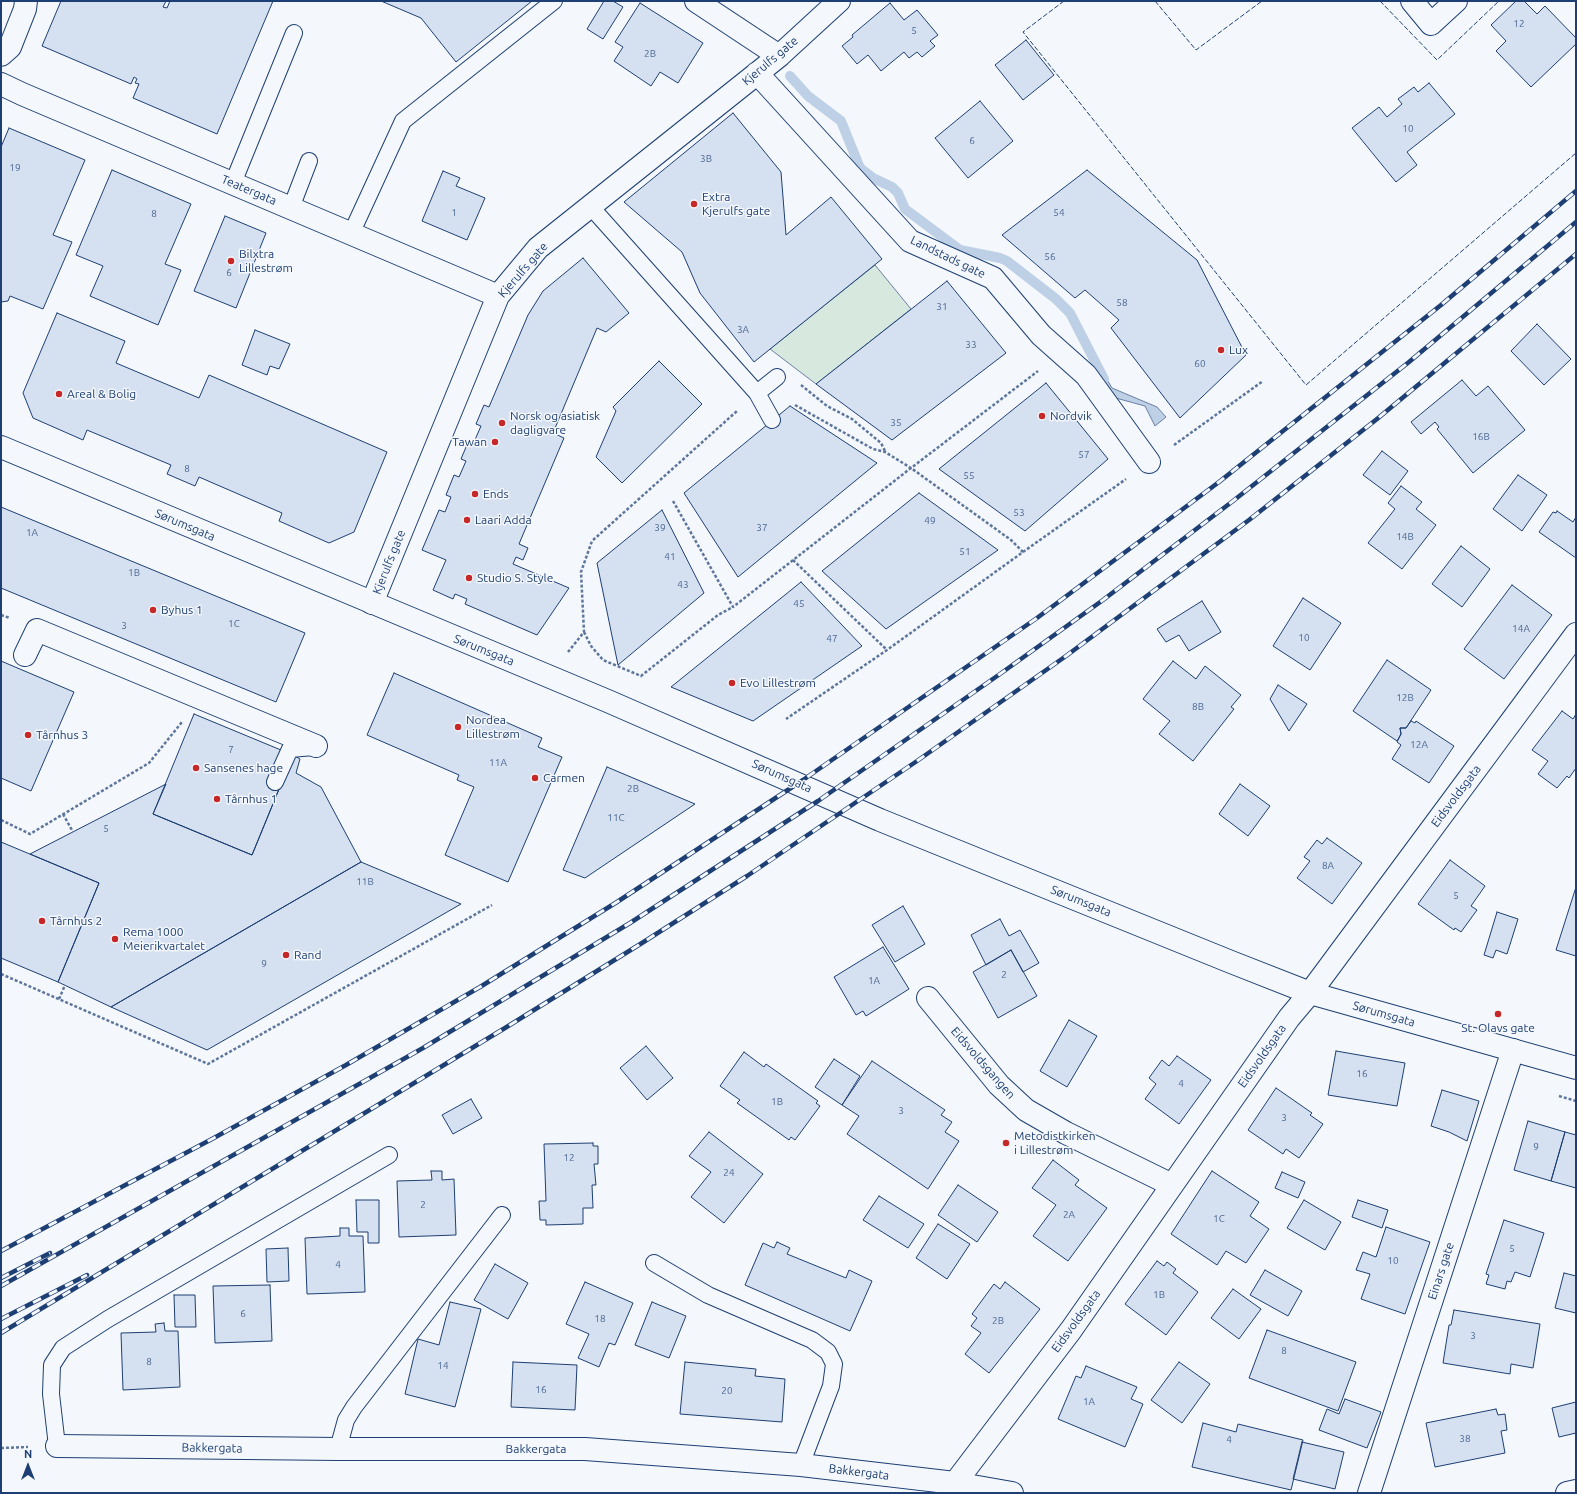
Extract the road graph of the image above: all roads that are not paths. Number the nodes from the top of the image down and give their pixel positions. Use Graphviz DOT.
graph roads {
  1 [pos="26,1"];
  2 [pos="554,1"];
  3 [pos="696,1"];
  4 [pos="839,1"];
  5 [pos="1412,1"];
  6 [pos="1456,1"];
  7 [pos="294,33"];
  8 [pos="1,55"];
  9 [pos="779,56"];
  10 [pos="757,73"];
  11 [pos="1,84"];
  12 [pos="310,161"];
  13 [pos="233,183"];
  14 [pos="591,207"];
  15 [pos="291,208"];
  16 [pos="351,234"];
  17 [pos="498,296"];
  18 [pos="777,377"];
  19 [pos="757,393"];
  20 [pos="772,420"];
  21 [pos="1,447"];
  22 [pos="1149,462"];
  23 [pos="372,603"];
  24 [pos="1576,634"];
  25 [pos="25,656"];
  26 [pos="316,746"];
  27 [pos="274,782"];
  28 [pos="1310,993"];
  29 [pos="928,998"];
  30 [pos="1513,1050"];
  31 [pos="1576,1068"];
  32 [pos="389,1155"];
  33 [pos="1172,1185"];
  34 [pos="502,1215"];
  35 [pos="654,1263"];
  36 [pos="57,1446"];
  37 [pos="338,1449"];
  38 [pos="801,1465"];
  39 [pos="955,1483"];
  40 [pos="1576,1491"];
  41 [pos="1012,1493"];
  42 [pos="1369,1493"];
  43 [pos="1567,1493"];
  1 -- 8 [label="street"];
  2 -- 16 [label="lane"];
  3 -- 9 [label="street"];
  4 -- 9 [label="street, Kjerulfs gate"];
  5 -- 6 [label="street"];
  7 -- 13 [label="lane"];
  9 -- 10 [label="street, Kjerulfs gate"];
  10 -- 14 [label="street, Kjerulfs gate"];
  10 -- 22 [label="street, Landstads gate"];
  11 -- 13 [label="street, Teatergata"];
  12 -- 15 [label="lane"];
  13 -- 15 [label="street, Teatergata"];
  14 -- 17 [label="street, Kjerulfs gate"];
  14 -- 19 [label="lane"];
  15 -- 16 [label="street, Teatergata"];
  16 -- 17 [label="street, Teatergata"];
  17 -- 23 [label="street, Kjerulfs gate"];
  18 -- 19 [label="lane"];
  19 -- 20 [label="lane"];
  21 -- 23 [label="street, Sørumsgata"];
  23 -- 28 [label="street, Sørumsgata"];
  24 -- 28 [label="street, Eidsvoldsgata"];
  25 -- 26 [label="street"];
  26 -- 27 [label="lane"];
  28 -- 30 [label="street, Sørumsgata"];
  28 -- 33 [label="street, Eidsvoldsgata"];
  29 -- 33 [label="street, Eidsvoldsgangen"];
  30 -- 31 [label="street, Sørumsgata"];
  30 -- 42 [label="street, Einars gate"];
  32 -- 36 [label="lane"];
  33 -- 39 [label="street, Eidsvoldsgata"];
  34 -- 37 [label="lane"];
  35 -- 38 [label="lane"];
  36 -- 37 [label="street, Bakkergata"];
  37 -- 38 [label="street, Bakkergata"];
  38 -- 39 [label="street, Bakkergata"];
  39 -- 41 [label="street, Bakkergata"];
  40 -- 43 [label="street"];
}
